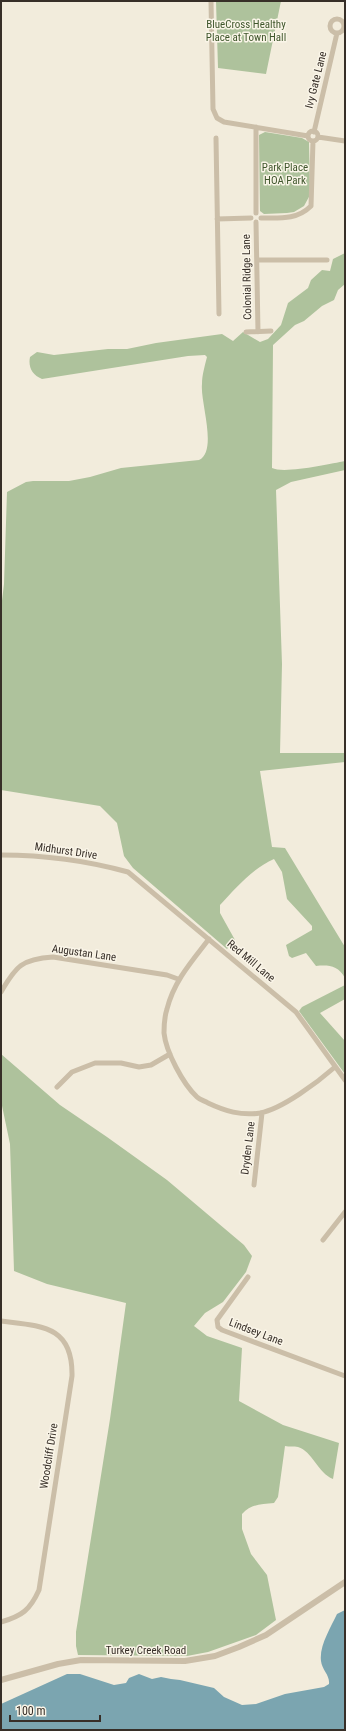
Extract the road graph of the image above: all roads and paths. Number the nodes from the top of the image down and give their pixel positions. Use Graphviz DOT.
graph roads {
  1 [pos="212,1"];
  2 [pos="337,33"];
  3 [pos="256,127"];
  4 [pos="314,132"];
  5 [pos="308,136"];
  6 [pos="318,137"];
  7 [pos="216,138"];
  8 [pos="313,141"];
  9 [pos="345,142"];
  10 [pos="256,213"];
  11 [pos="251,218"];
  12 [pos="261,218"];
  13 [pos="217,219"];
  14 [pos="256,222"];
  15 [pos="257,260"];
  16 [pos="326,260"];
  17 [pos="219,314"];
  18 [pos="271,331"];
  19 [pos="246,332"];
  20 [pos="258,332"];
  21 [pos="1,855"];
  22 [pos="128,872"];
  23 [pos="209,939"];
  24 [pos="178,979"];
  25 [pos="1,992"];
  26 [pos="170,1054"];
  27 [pos="335,1067"];
  28 [pos="345,1080"];
  29 [pos="57,1087"];
  30 [pos="262,1113"];
  31 [pos="254,1185"];
  32 [pos="345,1212"];
  33 [pos="323,1240"];
  34 [pos="248,1277"];
  35 [pos="1,1321"];
  36 [pos="345,1376"];
  37 [pos="345,1582"];
  38 [pos="1,1622"];
  39 [pos="1,1680"];
  1 -- 3 [label="street"];
  2 -- 4 [label="street, Ivy Gate Lane"];
  3 -- 5 [label="street"];
  3 -- 10 [label="street"];
  4 -- 5 [label="street"];
  4 -- 6 [label="street"];
  5 -- 8 [label="street"];
  6 -- 8 [label="street"];
  6 -- 9 [label="street"];
  7 -- 13 [label="street"];
  8 -- 12 [label="street"];
  10 -- 11 [label="street, Colonial Ridge Lane"];
  10 -- 12 [label="street"];
  11 -- 13 [label="street"];
  11 -- 14 [label="street, Colonial Ridge Lane"];
  12 -- 14 [label="street, Colonial Ridge Lane"];
  13 -- 17 [label="street"];
  14 -- 15 [label="street, Colonial Ridge Lane"];
  15 -- 16 [label="street"];
  15 -- 20 [label="street, Colonial Ridge Lane"];
  18 -- 20 [label="street"];
  19 -- 20 [label="street"];
  21 -- 22 [label="street, Midhurst Drive"];
  22 -- 23 [label="street, Red Mill Lane"];
  23 -- 24 [label="street"];
  23 -- 27 [label="street, Red Mill Lane"];
  24 -- 25 [label="street, Augustan Lane"];
  24 -- 26 [label="street"];
  26 -- 29 [label="street"];
  26 -- 30 [label="street"];
  27 -- 28 [label="street, Red Mill Lane"];
  27 -- 30 [label="street"];
  30 -- 31 [label="street, Dryden Lane"];
  32 -- 33 [label="street"];
  34 -- 36 [label="street, Lindsey Lane"];
  35 -- 38 [label="street, Woodcliff Drive"];
  37 -- 39 [label="street, Turkey Creek Road"];
}
